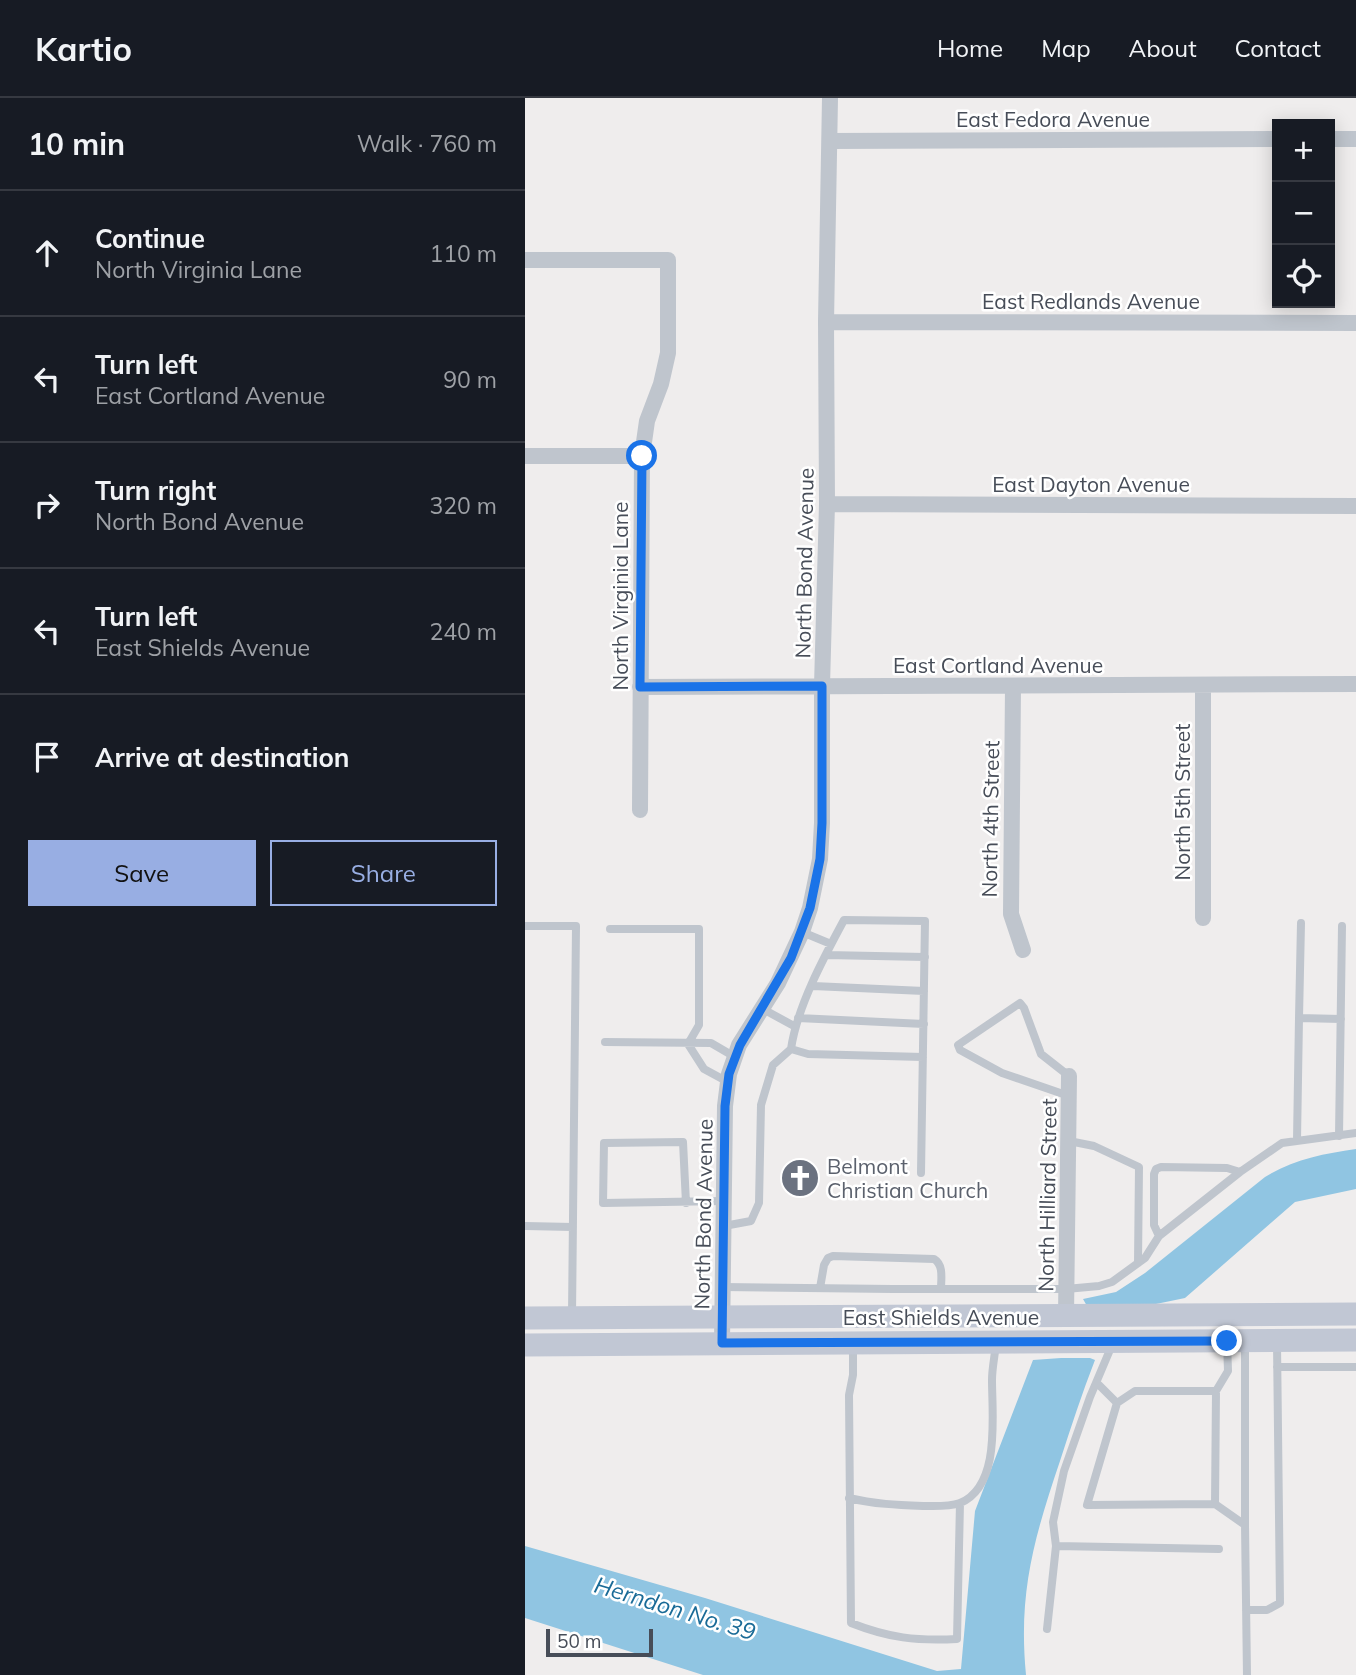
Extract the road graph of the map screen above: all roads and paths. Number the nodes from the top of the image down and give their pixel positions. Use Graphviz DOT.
graph roads {
  1 [pos="830,98"];
  2 [pos="1272,139"];
  3 [pos="1335,139"];
  4 [pos="1356,139"];
  5 [pos="830,141"];
  6 [pos="525,260"];
  7 [pos="826,321"];
  8 [pos="1356,323"];
  9 [pos="525,456"];
  10 [pos="642,456"];
  11 [pos="827,504"];
  12 [pos="1356,506"];
  13 [pos="1356,684"];
  14 [pos="1203,685"];
  15 [pos="822,686"];
  16 [pos="1013,686"];
  17 [pos="640,687"];
  18 [pos="640,810"];
  19 [pos="1203,918"];
  20 [pos="1301,923"];
  21 [pos="525,926"];
  22 [pos="1342,926"];
  23 [pos="610,929"];
  24 [pos="802,932"];
  25 [pos="831,944"];
  26 [pos="1023,950"];
  27 [pos="826,955"];
  28 [pos="925,957"];
  29 [pos="813,986"];
  30 [pos="924,991"];
  31 [pos="761,1008"];
  32 [pos="1300,1018"];
  33 [pos="1341,1019"];
  34 [pos="796,1022"];
  35 [pos="924,1024"];
  36 [pos="605,1042"];
  37 [pos="688,1044"];
  38 [pos="791,1049"];
  39 [pos="735,1057"];
  40 [pos="923,1057"];
  41 [pos="1069,1076"];
  42 [pos="729,1082"];
  43 [pos="1069,1096"];
  44 [pos="1356,1133"];
  45 [pos="1339,1136"];
  46 [pos="1297,1140"];
  47 [pos="1069,1141"];
  48 [pos="921,1172"];
  49 [pos="1240,1172"];
  50 [pos="724,1201"];
  51 [pos="686,1203"];
  52 [pos="525,1226"];
  53 [pos="724,1226"];
  54 [pos="573,1227"];
  55 [pos="1159,1236"];
  56 [pos="1138,1264"];
  57 [pos="723,1287"];
  58 [pos="820,1288"];
  59 [pos="941,1289"];
  60 [pos="1066,1289"];
  61 [pos="1356,1314"];
  62 [pos="1250,1315"];
  63 [pos="1066,1316"];
  64 [pos="525,1318"];
  65 [pos="572,1318"];
  66 [pos="722,1318"];
  67 [pos="1276,1340"];
  68 [pos="1356,1340"];
  69 [pos="1236,1341"];
  70 [pos="1114,1342"];
  71 [pos="722,1343"];
  72 [pos="853,1343"];
  73 [pos="996,1343"];
  74 [pos="525,1345"];
  75 [pos="1277,1367"];
  76 [pos="1356,1367"];
  77 [pos="1097,1383"];
  78 [pos="1216,1391"];
  79 [pos="1117,1403"];
  80 [pos="849,1498"];
  81 [pos="960,1503"];
  82 [pos="1215,1504"];
  83 [pos="1245,1525"];
  84 [pos="1056,1546"];
  85 [pos="1219,1549"];
  86 [pos="1246,1610"];
  87 [pos="1047,1629"];
  88 [pos="1247,1675"];
  1 -- 5 [label="street, North Bond Avenue"];
  2 -- 5 [label="street, East Fedora Avenue"];
  3 -- 4 [label="street"];
  5 -- 7 [label="street, North Bond Avenue"];
  6 -- 10 [label="street, North Virginia Lane"];
  7 -- 8 [label="street, East Redlands Avenue"];
  7 -- 11 [label="street, North Bond Avenue"];
  9 -- 10 [label="street"];
  10 -- 17 [label="street, North Virginia Lane"];
  11 -- 12 [label="street, East Dayton Avenue"];
  11 -- 15 [label="street, North Bond Avenue"];
  13 -- 14 [label="street, East Cortland Avenue"];
  14 -- 16 [label="street, East Cortland Avenue"];
  14 -- 19 [label="street, North 5th Street"];
  15 -- 16 [label="street, East Cortland Avenue"];
  15 -- 17 [label="street, East Cortland Avenue"];
  15 -- 24 [label="street, North Bond Avenue"];
  16 -- 26 [label="street, North 4th Street"];
  17 -- 18 [label="street, North Virginia Lane"];
  20 -- 32 [label="lane"];
  21 -- 54 [label="lane"];
  22 -- 33 [label="lane"];
  23 -- 37 [label="lane"];
  24 -- 25 [label="lane"];
  24 -- 31 [label="street, North Bond Avenue"];
  25 -- 27 [label="lane"];
  25 -- 28 [label="lane"];
  27 -- 28 [label="lane"];
  27 -- 29 [label="lane"];
  28 -- 30 [label="lane"];
  29 -- 30 [label="lane"];
  29 -- 34 [label="lane"];
  30 -- 35 [label="lane"];
  31 -- 34 [label="lane"];
  31 -- 39 [label="street, North Bond Avenue"];
  32 -- 33 [label="lane"];
  32 -- 46 [label="lane"];
  33 -- 45 [label="lane"];
  34 -- 35 [label="lane"];
  34 -- 38 [label="lane"];
  35 -- 40 [label="lane"];
  36 -- 37 [label="lane"];
  37 -- 39 [label="lane"];
  37 -- 42 [label="lane"];
  38 -- 40 [label="lane"];
  38 -- 53 [label="lane"];
  39 -- 42 [label="street, North Bond Avenue"];
  40 -- 48 [label="lane"];
  41 -- 43 [label="street, North Hilliard Street"];
  41 -- 43 [label="lane"];
  42 -- 50 [label="street, North Bond Avenue"];
  43 -- 47 [label="street, North Hilliard Street"];
  44 -- 45 [label="lane"];
  45 -- 46 [label="lane"];
  46 -- 49 [label="lane"];
  47 -- 56 [label="lane"];
  47 -- 60 [label="street, North Hilliard Street"];
  49 -- 55 [label="lane"];
  49 -- 55 [label="lane"];
  50 -- 51 [label="lane"];
  50 -- 53 [label="street, North Bond Avenue"];
  51 -- 51 [label="lane"];
  52 -- 54 [label="lane"];
  53 -- 57 [label="street, North Bond Avenue"];
  54 -- 65 [label="lane"];
  55 -- 56 [label="lane"];
  56 -- 60 [label="lane"];
  57 -- 58 [label="lane"];
  57 -- 66 [label="street, North Bond Avenue"];
  58 -- 59 [label="lane"];
  58 -- 59 [label="lane"];
  59 -- 60 [label="lane"];
  60 -- 63 [label="street, North Hilliard Street"];
  61 -- 62 [label="main road, East Shields Avenue"];
  62 -- 63 [label="main road, East Shields Avenue"];
  62 -- 70 [label="main road"];
  63 -- 66 [label="main road, East Shields Avenue"];
  63 -- 73 [label="main road"];
  64 -- 65 [label="main road, East Shields Avenue"];
  65 -- 66 [label="main road, East Shields Avenue"];
  66 -- 71 [label="street, North Bond Avenue"];
  67 -- 68 [label="main road, East Shields Avenue"];
  67 -- 69 [label="main road, East Shields Avenue"];
  67 -- 75 [label="lane"];
  69 -- 70 [label="main road, East Shields Avenue"];
  69 -- 78 [label="lane"];
  69 -- 83 [label="lane"];
  70 -- 73 [label="main road, East Shields Avenue"];
  70 -- 77 [label="lane"];
  71 -- 72 [label="main road, East Shields Avenue"];
  71 -- 74 [label="main road, East Shields Avenue"];
  72 -- 73 [label="main road, East Shields Avenue"];
  72 -- 80 [label="lane"];
  73 -- 81 [label="lane"];
  75 -- 76 [label="lane"];
  75 -- 86 [label="lane"];
  77 -- 79 [label="lane"];
  77 -- 84 [label="lane"];
  78 -- 79 [label="lane"];
  78 -- 82 [label="lane"];
  79 -- 82 [label="lane"];
  80 -- 81 [label="lane"];
  80 -- 81 [label="lane"];
  82 -- 83 [label="lane"];
  83 -- 86 [label="lane"];
  84 -- 85 [label="lane"];
  84 -- 87 [label="lane"];
  86 -- 88 [label="lane"];
}
